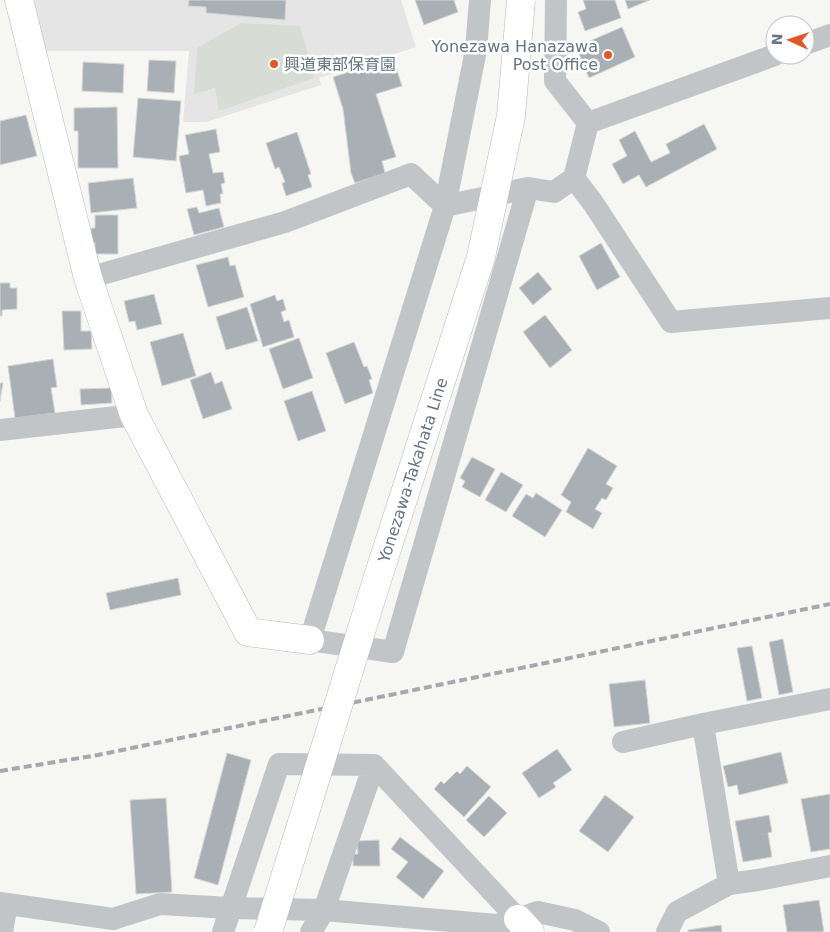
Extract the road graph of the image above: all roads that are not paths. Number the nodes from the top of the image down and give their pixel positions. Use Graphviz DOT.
graph roads {
  1 [pos="19,0"];
  2 [pos="480,0"];
  3 [pos="521,0"];
  4 [pos="556,0"];
  5 [pos="830,35"];
  6 [pos="815,40"];
  7 [pos="765,59"];
  8 [pos="588,123"];
  9 [pos="574,178"];
  10 [pos="528,188"];
  11 [pos="446,206"];
  12 [pos="88,278"];
  13 [pos="830,308"];
  14 [pos="134,415"];
  15 [pos="0,430"];
  16 [pos="310,640"];
  17 [pos="830,699"];
  18 [pos="703,724"];
  19 [pos="623,742"];
  20 [pos="374,765"];
  21 [pos="830,866"];
  22 [pos="729,884"];
  23 [pos="3,903"];
  24 [pos="230,908"];
  25 [pos="324,910"];
  26 [pos="524,926"];
  27 [pos="2,932"];
  28 [pos="223,932"];
  29 [pos="268,932"];
  30 [pos="311,932"];
  31 [pos="599,932"];
  32 [pos="667,932"];
  1 -- 12 [label="main road"];
  2 -- 11 [label="street"];
  3 -- 29 [label="main road, Yonezawa-Takahata Line, bridge"];
  4 -- 8 [label="street"];
  5 -- 6 [label="street"];
  7 -- 8 [label="street"];
  8 -- 9 [label="street"];
  9 -- 10 [label="street"];
  9 -- 13 [label="street"];
  10 -- 11 [label="street"];
  10 -- 16 [label="street"];
  11 -- 12 [label="street"];
  11 -- 16 [label="street"];
  12 -- 14 [label="main road"];
  14 -- 15 [label="street"];
  14 -- 16 [label="main road"];
  17 -- 18 [label="street"];
  18 -- 19 [label="street"];
  18 -- 22 [label="street"];
  20 -- 24 [label="street"];
  20 -- 25 [label="street"];
  20 -- 26 [label="street"];
  21 -- 22 [label="street"];
  22 -- 32 [label="street"];
  23 -- 24 [label="street"];
  23 -- 27 [label="street"];
  24 -- 25 [label="street"];
  24 -- 28 [label="street"];
  25 -- 26 [label="street"];
  25 -- 30 [label="street"];
  26 -- 31 [label="street"];
}
